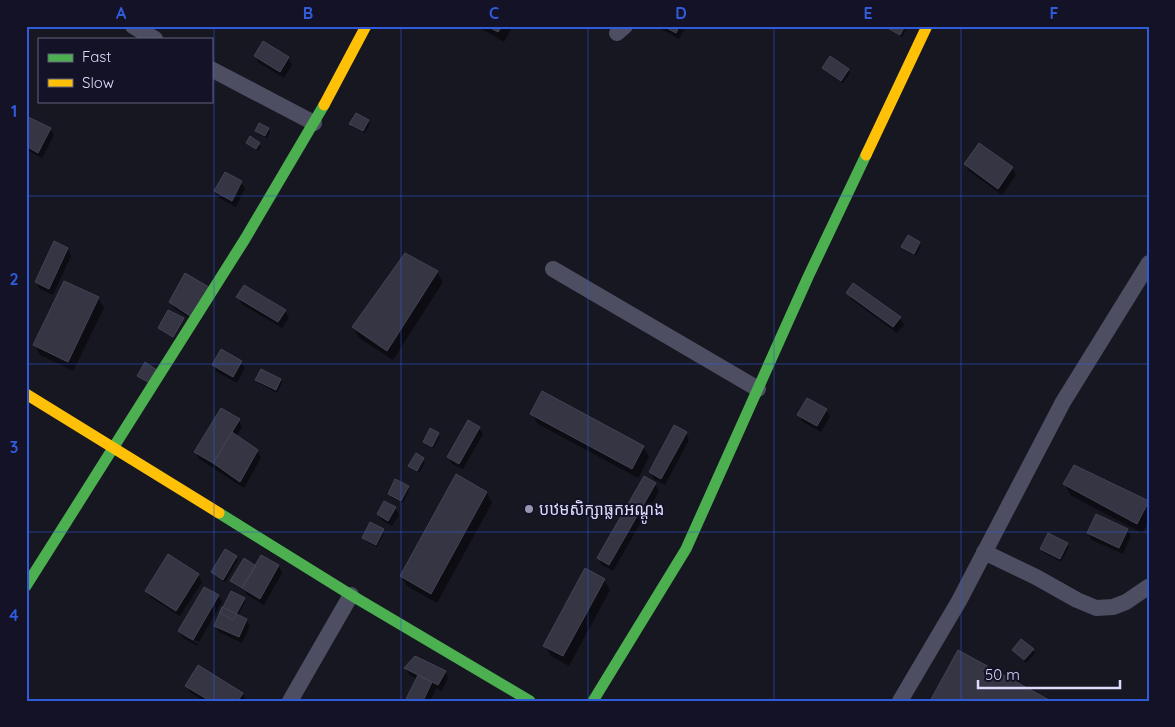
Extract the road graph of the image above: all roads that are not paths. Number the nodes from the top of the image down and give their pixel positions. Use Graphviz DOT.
graph roads {
  1 [pos="133,26"];
  2 [pos="366,26"];
  3 [pos="927,26"];
  4 [pos="153,38"];
  5 [pos="212,70"];
  6 [pos="314,123"];
  7 [pos="1149,263"];
  8 [pos="553,269"];
  9 [pos="758,390"];
  10 [pos="26,394"];
  11 [pos="115,448"];
  12 [pos="984,552"];
  13 [pos="26,586"];
  14 [pos="1148,587"];
  15 [pos="351,595"];
  16 [pos="290,701"];
  17 [pos="530,701"];
  18 [pos="593,701"];
  19 [pos="900,701"];
  1 -- 4 [label="street"];
  2 -- 6 [label="street"];
  3 -- 9 [label="street"];
  5 -- 6 [label="street"];
  6 -- 11 [label="street"];
  7 -- 12 [label="street"];
  8 -- 9 [label="street"];
  9 -- 18 [label="street"];
  10 -- 11 [label="street"];
  11 -- 13 [label="street"];
  11 -- 15 [label="street"];
  12 -- 14 [label="street"];
  12 -- 19 [label="street"];
  15 -- 16 [label="street"];
  15 -- 17 [label="street"];
}
